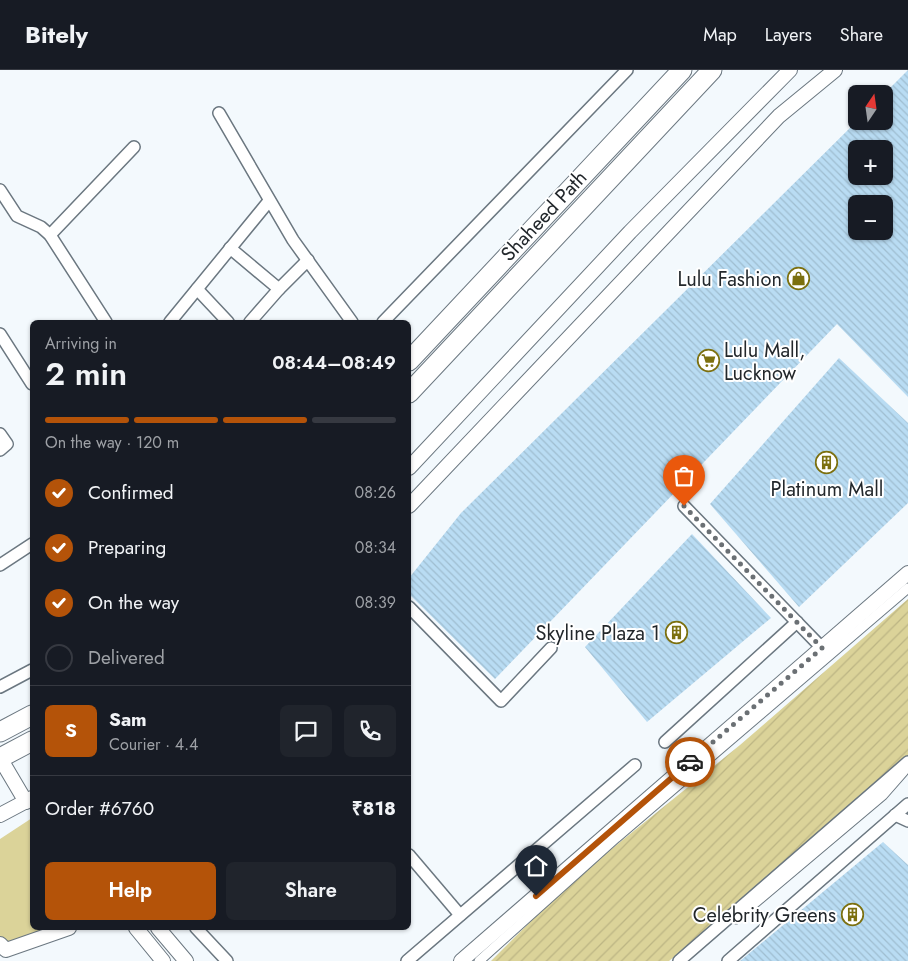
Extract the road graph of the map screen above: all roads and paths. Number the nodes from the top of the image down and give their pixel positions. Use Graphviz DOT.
graph roads {
  1 [pos="628,70"];
  2 [pos="682,70"];
  3 [pos="712,70"];
  4 [pos="790,70"];
  5 [pos="835,70"];
  6 [pos="219,113"];
  7 [pos="134,147"];
  8 [pos="0,190"];
  9 [pos="269,201"];
  10 [pos="50,235"];
  11 [pos="230,248"];
  12 [pos="308,260"];
  13 [pos="198,288"];
  14 [pos="279,289"];
  15 [pos="105,320"];
  16 [pos="172,320"];
  17 [pos="226,320"];
  18 [pos="252,320"];
  19 [pos="351,320"];
  20 [pos="385,320"];
  21 [pos="0,334"];
  22 [pos="411,359"];
  23 [pos="30,381"];
  24 [pos="411,391"];
  25 [pos="0,434"];
  26 [pos="0,450"];
  27 [pos="411,466"];
  28 [pos="411,504"];
  29 [pos="684,506"];
  30 [pos="30,545"];
  31 [pos="0,565"];
  32 [pos="908,573"];
  33 [pos="908,588"];
  34 [pos="411,609"];
  35 [pos="797,622"];
  36 [pos="551,648"];
  37 [pos="822,648"];
  38 [pos="30,671"];
  39 [pos="0,687"];
  40 [pos="30,716"];
  41 [pos="0,732"];
  42 [pos="30,742"];
  43 [pos="665,742"];
  44 [pos="0,758"];
  45 [pos="908,762"];
  46 [pos="636,765"];
  47 [pos="908,767"];
  48 [pos="29,800"];
  49 [pos="908,804"];
  50 [pos="0,815"];
  51 [pos="895,815"];
  52 [pos="908,821"];
  53 [pos="411,857"];
  54 [pos="460,915"];
  55 [pos="62,930"];
  56 [pos="138,930"];
  57 [pos="160,930"];
  58 [pos="198,930"];
  59 [pos="2,948"];
  60 [pos="163,961"];
  61 [pos="186,961"];
  62 [pos="227,961"];
  63 [pos="407,961"];
  64 [pos="461,961"];
  65 [pos="479,961"];
  66 [pos="679,961"];
  67 [pos="686,961"];
  68 [pos="728,961"];
  1 -- 20 [label="street"];
  2 -- 22 [label="highway, Shaheed Path"];
  3 -- 24 [label="highway, Shaheed Path"];
  4 -- 27 [label="street"];
  5 -- 28 [label="street"];
  6 -- 9 [label="street"];
  7 -- 10 [label="street"];
  8 -- 10 [label="street"];
  9 -- 11 [label="street"];
  9 -- 12 [label="street"];
  10 -- 15 [label="street"];
  11 -- 13 [label="street"];
  11 -- 14 [label="street"];
  12 -- 14 [label="street"];
  12 -- 19 [label="street"];
  13 -- 16 [label="street"];
  13 -- 17 [label="street"];
  14 -- 18 [label="street"];
  21 -- 23 [label="street"];
  25 -- 26 [label="street"];
  29 -- 35 [label="street"];
  30 -- 31 [label="street"];
  32 -- 37 [label="street"];
  33 -- 65 [label="street"];
  34 -- 36 [label="street"];
  35 -- 37 [label="street"];
  35 -- 43 [label="street"];
  37 -- 64 [label="street"];
  38 -- 39 [label="street"];
  40 -- 41 [label="highway"];
  42 -- 44 [label="highway"];
  44 -- 48 [label="street"];
  45 -- 66 [label="street"];
  46 -- 54 [label="street"];
  47 -- 67 [label="street"];
  48 -- 50 [label="street"];
  49 -- 51 [label="street"];
  51 -- 52 [label="street"];
  51 -- 68 [label="street"];
  53 -- 54 [label="street"];
  54 -- 63 [label="street"];
  55 -- 59 [label="street"];
  56 -- 60 [label="street"];
  57 -- 61 [label="street"];
  58 -- 62 [label="street"];
}
